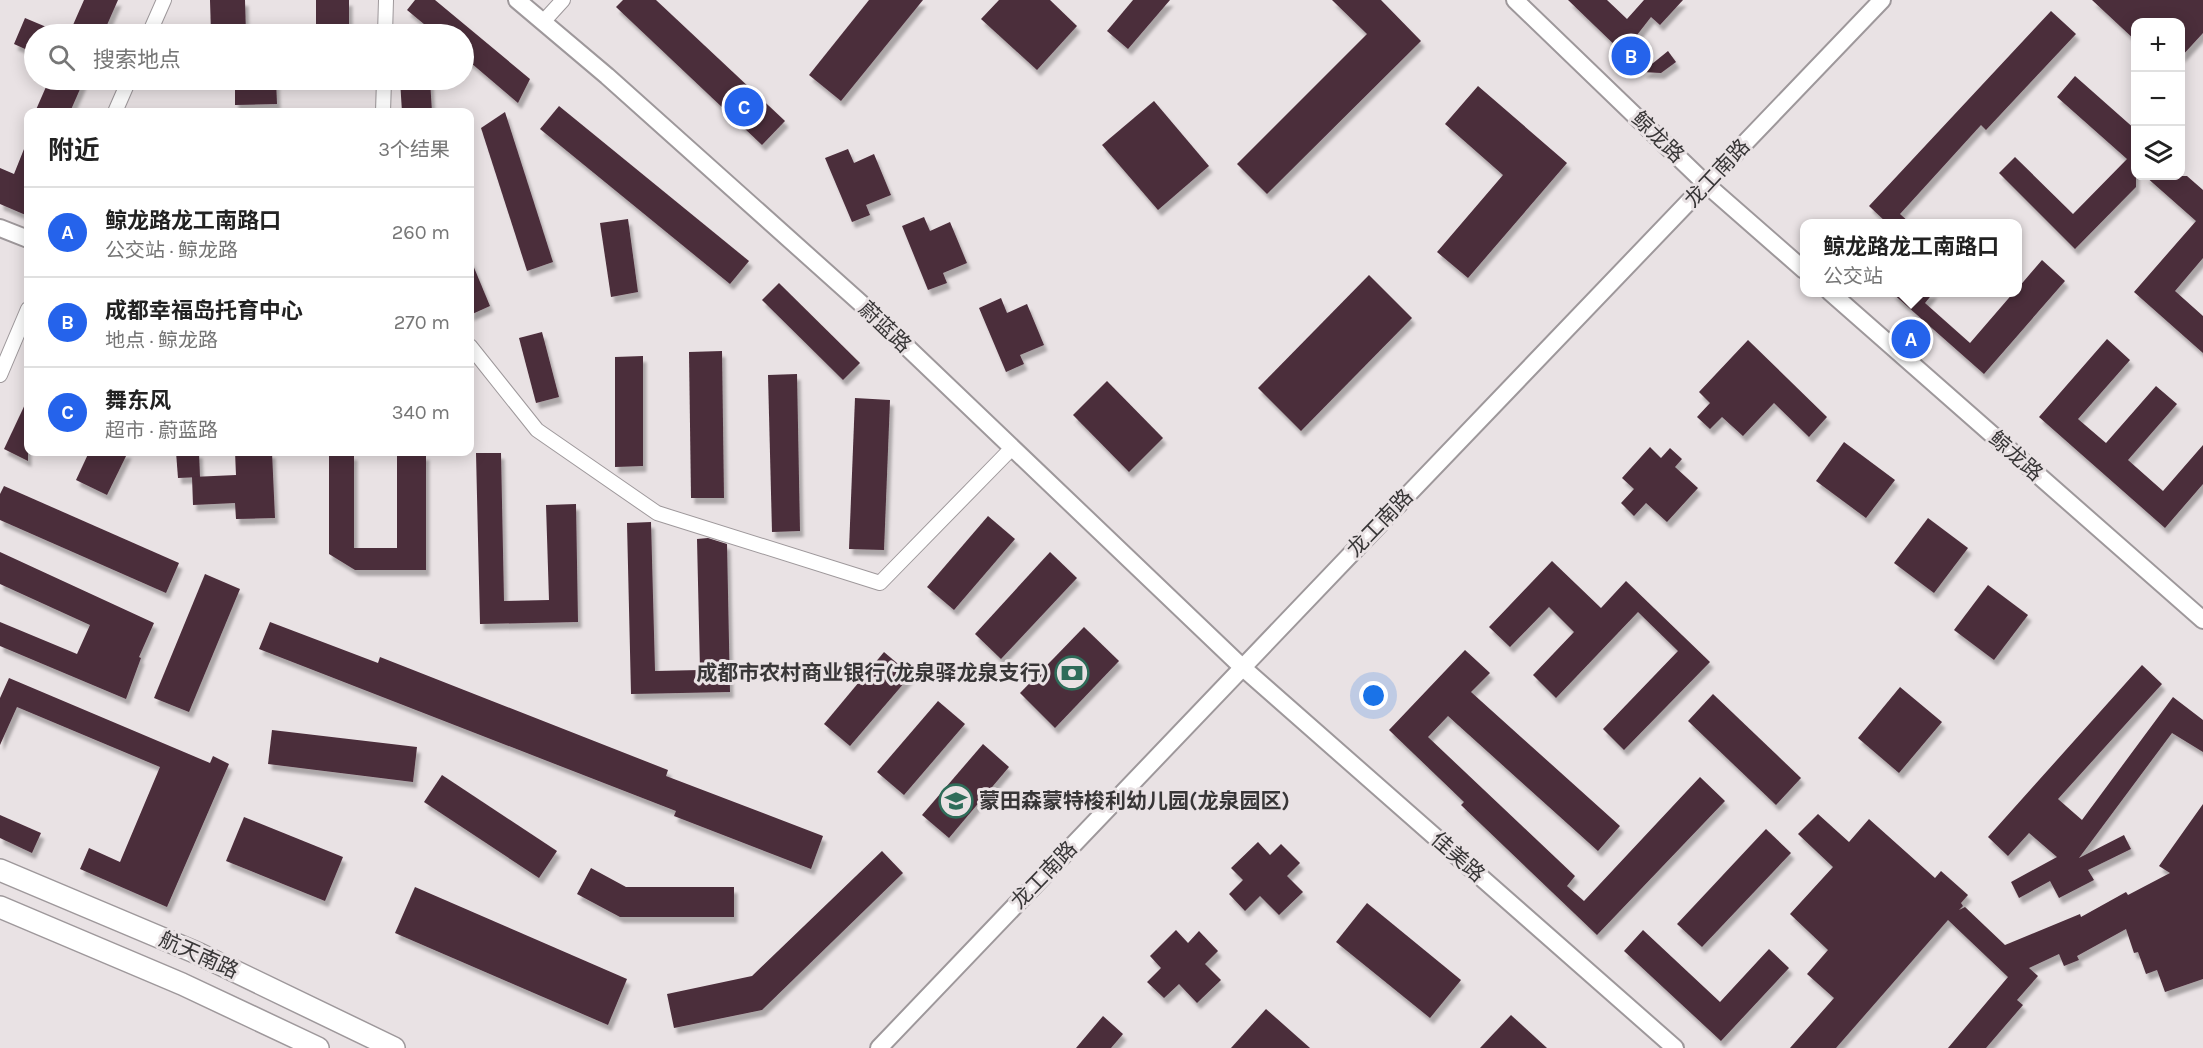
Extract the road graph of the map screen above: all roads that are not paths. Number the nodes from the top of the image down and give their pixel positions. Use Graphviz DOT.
graph roads {
  1 [pos="165,0"];
  2 [pos="386,0"];
  3 [pos="517,0"];
  4 [pos="562,0"];
  5 [pos="1515,0"];
  6 [pos="1882,0"];
  7 [pos="543,22"];
  8 [pos="154,24"];
  9 [pos="385,24"];
  10 [pos="125,90"];
  11 [pos="384,90"];
  12 [pos="117,108"];
  13 [pos="383,108"];
  14 [pos="1707,185"];
  15 [pos="0,228"];
  16 [pos="24,237"];
  17 [pos="1800,266"];
  18 [pos="1836,297"];
  19 [pos="24,318"];
  20 [pos="474,351"];
  21 [pos="0,375"];
  22 [pos="1012,448"];
  23 [pos="2203,620"];
  24 [pos="1242,667"];
  25 [pos="0,870"];
  26 [pos="0,907"];
  27 [pos="318,1048"];
  28 [pos="394,1048"];
  29 [pos="879,1048"];
  30 [pos="1675,1048"];
  1 -- 8 [label="street"];
  2 -- 9 [label="street"];
  3 -- 7 [label="street, 蔚蓝路"];
  4 -- 7 [label="street"];
  5 -- 14 [label="street, 鲸龙路"];
  6 -- 14 [label="street, 龙工南路"];
  7 -- 22 [label="street, 蔚蓝路"];
  10 -- 12 [label="street"];
  11 -- 13 [label="street"];
  14 -- 17 [label="street, 鲸龙路"];
  14 -- 24 [label="street, 龙工南路"];
  15 -- 16 [label="street"];
  18 -- 23 [label="street, 鲸龙路"];
  19 -- 21 [label="street"];
  20 -- 22 [label="street"];
  22 -- 24 [label="street, 蔚蓝路"];
  24 -- 29 [label="street, 龙工南路"];
  24 -- 30 [label="street, 佳美路"];
  25 -- 28 [label="main road, 航天南路"];
  26 -- 27 [label="main road, 航天南路"];
}
